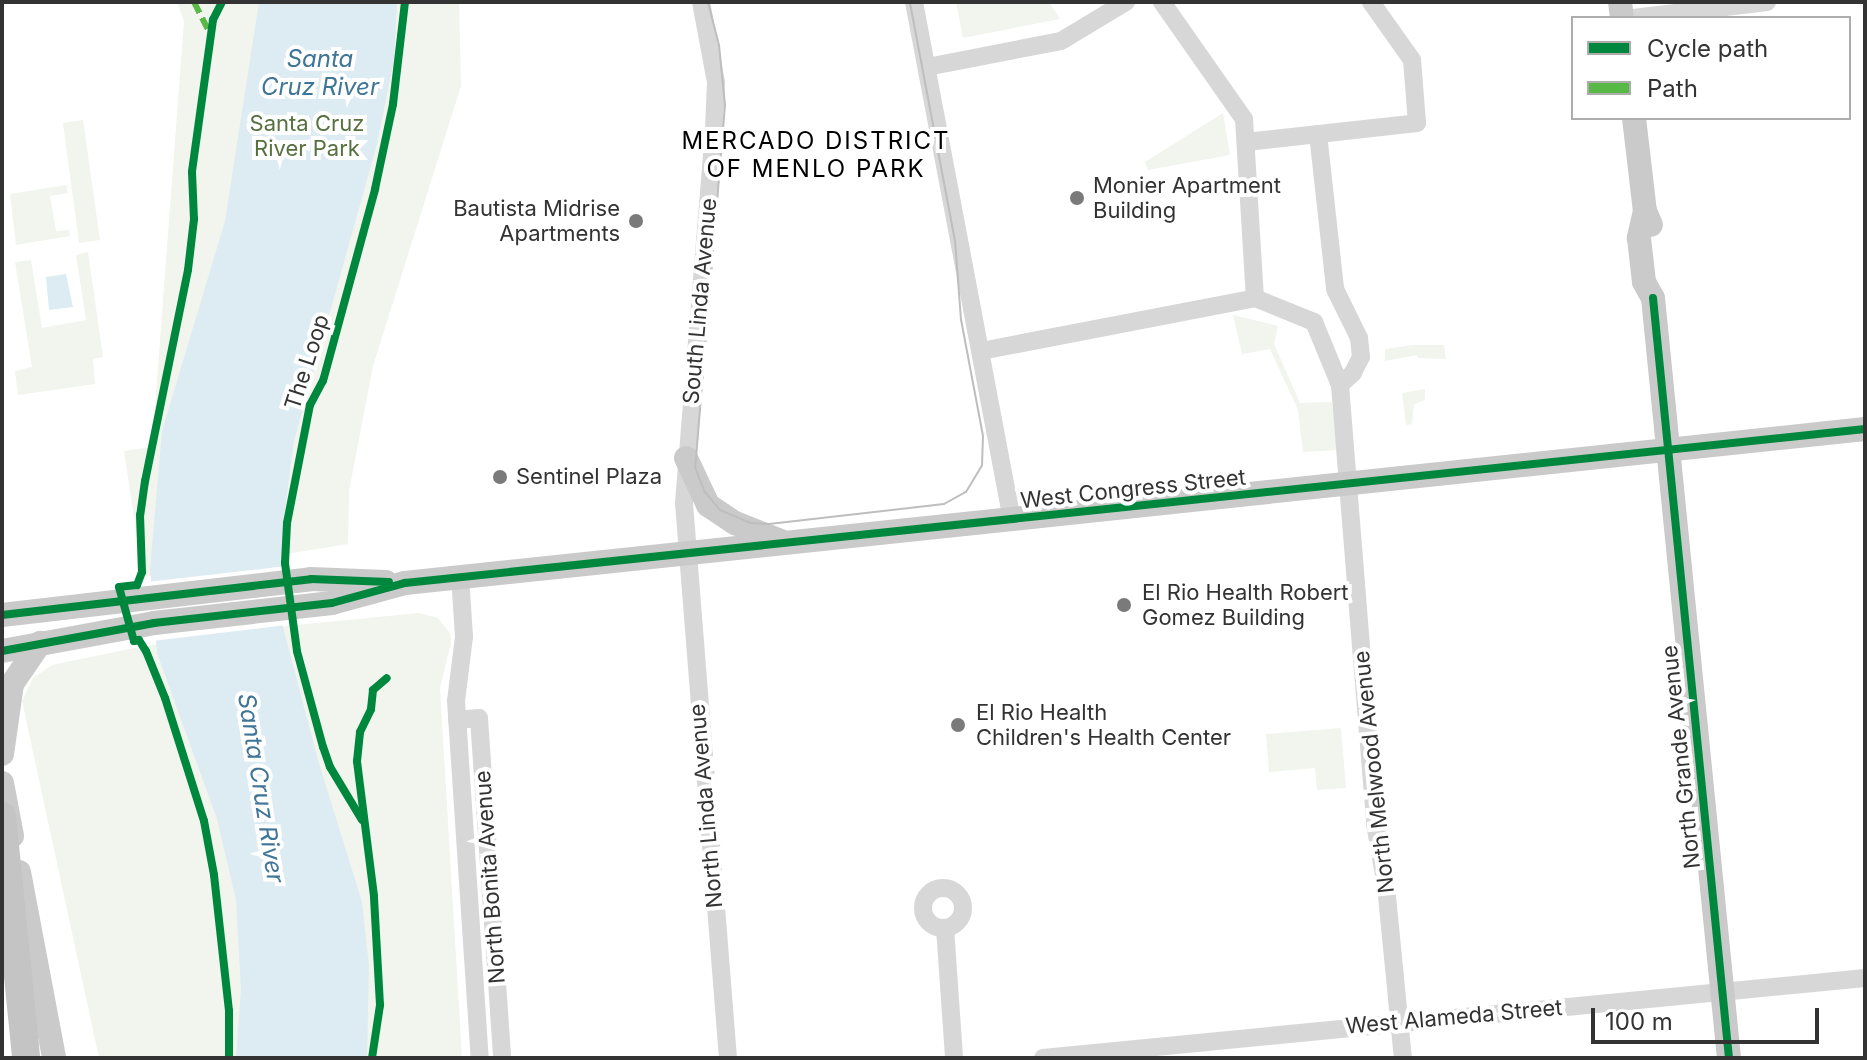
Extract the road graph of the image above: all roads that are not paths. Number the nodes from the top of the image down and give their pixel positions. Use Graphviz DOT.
graph roads {
  1 [pos="701,2"];
  2 [pos="914,2"];
  3 [pos="1126,2"];
  4 [pos="1162,2"];
  5 [pos="1371,2"];
  6 [pos="1767,2"];
  7 [pos="1650,16"];
  8 [pos="927,67"];
  9 [pos="1634,120"];
  10 [pos="1318,134"];
  11 [pos="1246,142"];
  12 [pos="1255,298"];
  13 [pos="981,351"];
  14 [pos="1340,385"];
  15 [pos="1865,429"];
  16 [pos="1668,452"];
  17 [pos="686,458"];
  18 [pos="1349,485"];
  19 [pos="1012,520"];
  20 [pos="787,543"];
  21 [pos="687,553"];
  22 [pos="460,576"];
  23 [pos="405,583"];
  24 [pos="2,595"];
  25 [pos="49,609"];
  26 [pos="2,615"];
  27 [pos="40,643"];
  28 [pos="2,651"];
  29 [pos="457,720"];
  30 [pos="2,754"];
  31 [pos="2,783"];
  32 [pos="2,816"];
  33 [pos="945,928"];
  34 [pos="1865,978"];
  35 [pos="1723,992"];
  36 [pos="1399,1022"];
  37 [pos="26,1058"];
  38 [pos="54,1058"];
  39 [pos="480,1058"];
  40 [pos="502,1058"];
  41 [pos="728,1058"];
  42 [pos="954,1058"];
  43 [pos="1043,1058"];
  44 [pos="1403,1058"];
  45 [pos="1729,1058"];
  1 -- 17 [label="street, South Linda Avenue"];
  2 -- 8 [label="street"];
  3 -- 8 [label="street"];
  4 -- 11 [label="street"];
  5 -- 10 [label="street"];
  6 -- 7 [label="street"];
  8 -- 13 [label="street"];
  9 -- 16 [label="main road, North Grande Avenue"];
  10 -- 11 [label="street"];
  10 -- 14 [label="street"];
  11 -- 12 [label="street"];
  12 -- 13 [label="street"];
  12 -- 14 [label="street, North Melwood Avenue"];
  13 -- 19 [label="street"];
  14 -- 18 [label="street, North Melwood Avenue"];
  15 -- 16 [label="main road, West Congress Street"];
  16 -- 18 [label="main road, West Congress Street"];
  16 -- 35 [label="main road, North Grande Avenue"];
  17 -- 20 [label="main road"];
  17 -- 21 [label="street, South Linda Avenue"];
  18 -- 19 [label="main road, West Congress Street"];
  18 -- 36 [label="street, North Melwood Avenue"];
  19 -- 20 [label="main road, West Congress Street"];
  20 -- 21 [label="main road, West Congress Street"];
  21 -- 22 [label="main road, West Congress Street"];
  21 -- 41 [label="street, North Linda Avenue"];
  22 -- 23 [label="main road, West Congress Street"];
  22 -- 29 [label="street, North Bonita Avenue"];
  23 -- 25 [label="main road, West Congress Street"];
  23 -- 27 [label="main road, West Congress Street"];
  24 -- 25 [label="main road"];
  25 -- 26 [label="main road, West Congress Street"];
  27 -- 28 [label="main road, West Congress Street"];
  27 -- 30 [label="main road"];
  29 -- 39 [label="street, North Bonita Avenue"];
  29 -- 40 [label="street, North Bonita Avenue"];
  31 -- 38 [label="main road"];
  32 -- 37 [label="highway"];
  33 -- 42 [label="street"];
  34 -- 35 [label="street, West Alameda Street"];
  35 -- 36 [label="street, West Alameda Street"];
  35 -- 45 [label="main road, North Grande Avenue"];
  36 -- 43 [label="street, West Alameda Street"];
  36 -- 44 [label="street, North Melwood Avenue"];
}
